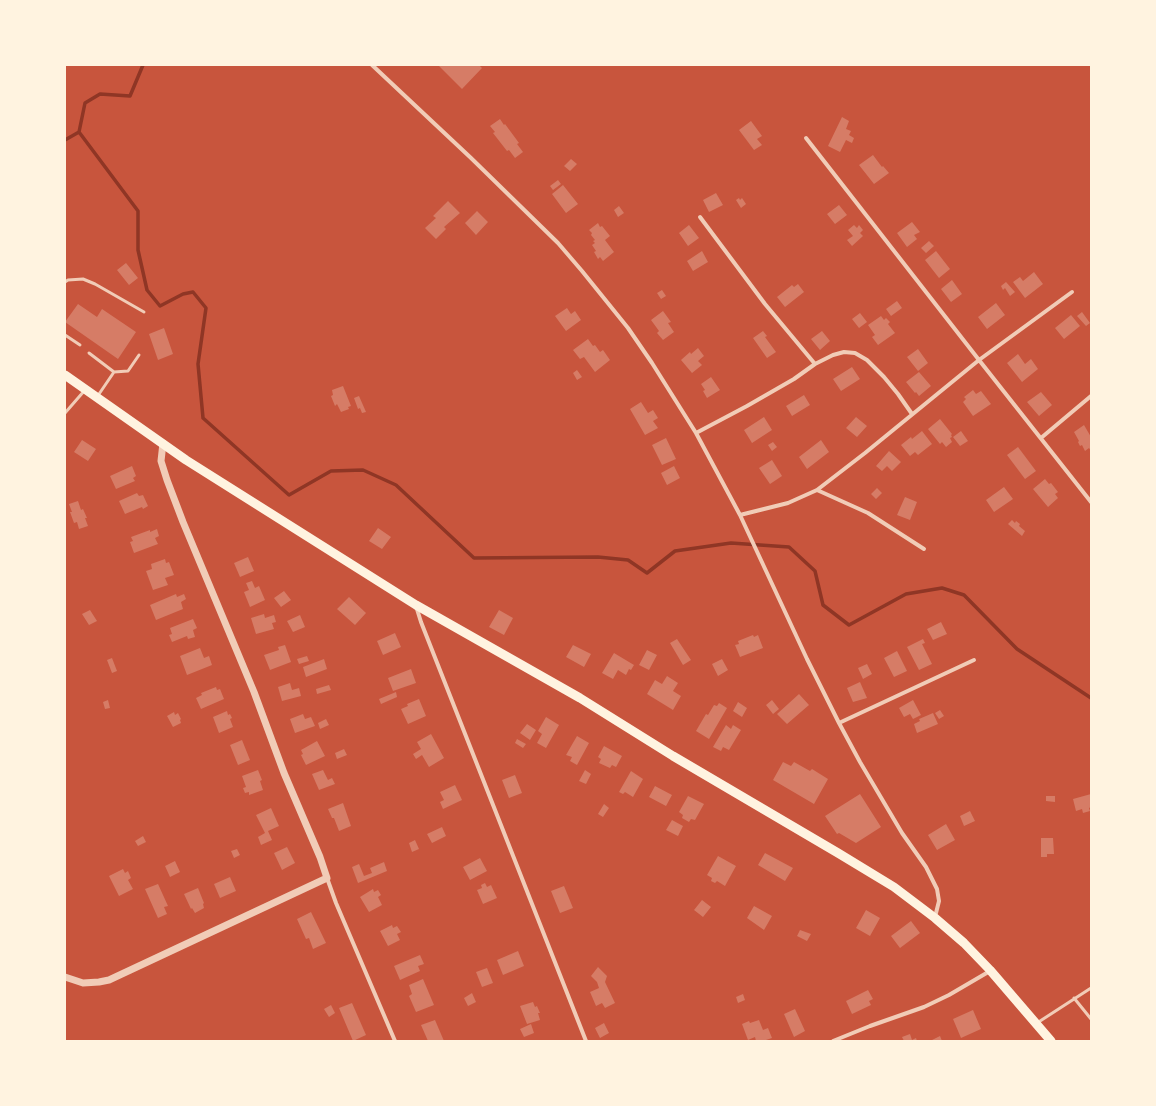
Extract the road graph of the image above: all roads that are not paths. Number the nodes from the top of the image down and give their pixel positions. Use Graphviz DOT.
graph roads {
  1 [pos="372,65"];
  2 [pos="806,138"];
  3 [pos="700,217"];
  4 [pos="65,282"];
  5 [pos="1072,292"];
  6 [pos="144,312"];
  7 [pos="65,335"];
  8 [pos="80,345"];
  9 [pos="89,353"];
  10 [pos="139,355"];
  11 [pos="979,360"];
  12 [pos="815,364"];
  13 [pos="114,372"];
  14 [pos="65,375"];
  15 [pos="86,389"];
  16 [pos="1091,396"];
  17 [pos="97,397"];
  18 [pos="65,405"];
  19 [pos="69,408"];
  20 [pos="65,413"];
  21 [pos="912,414"];
  22 [pos="696,433"];
  23 [pos="1041,438"];
  24 [pos="163,443"];
  25 [pos="817,490"];
  26 [pos="1091,502"];
  27 [pos="740,515"];
  28 [pos="924,549"];
  29 [pos="416,605"];
  30 [pos="974,660"];
  31 [pos="839,723"];
  32 [pos="327,878"];
  33 [pos="935,918"];
  34 [pos="990,970"];
  35 [pos="65,977"];
  36 [pos="1091,988"];
  37 [pos="1074,998"];
  38 [pos="1091,1019"];
  39 [pos="1037,1023"];
  40 [pos="395,1041"];
  41 [pos="586,1041"];
  42 [pos="833,1041"];
  43 [pos="1051,1041"];
  1 -- 22 [label="street"];
  2 -- 11 [label="street"];
  3 -- 12 [label="street"];
  4 -- 6 [label="lane"];
  5 -- 11 [label="street"];
  7 -- 8 [label="lane"];
  9 -- 13 [label="lane"];
  10 -- 13 [label="lane"];
  11 -- 21 [label="street"];
  11 -- 23 [label="street"];
  12 -- 21 [label="street"];
  12 -- 22 [label="street"];
  13 -- 17 [label="lane"];
  14 -- 15 [label="highway"];
  15 -- 17 [label="highway"];
  15 -- 19 [label="lane"];
  16 -- 23 [label="street"];
  17 -- 24 [label="highway"];
  18 -- 19 [label="lane"];
  19 -- 20 [label="lane"];
  21 -- 25 [label="street"];
  22 -- 27 [label="street"];
  23 -- 26 [label="street"];
  24 -- 29 [label="highway"];
  24 -- 32 [label="street"];
  25 -- 27 [label="street"];
  25 -- 28 [label="street"];
  27 -- 31 [label="street"];
  29 -- 33 [label="highway"];
  29 -- 41 [label="street"];
  30 -- 31 [label="street"];
  31 -- 33 [label="street"];
  32 -- 35 [label="street"];
  32 -- 40 [label="street"];
  33 -- 34 [label="highway"];
  34 -- 39 [label="highway"];
  34 -- 42 [label="street"];
  36 -- 37 [label="lane"];
  37 -- 38 [label="lane"];
  37 -- 39 [label="lane"];
  39 -- 43 [label="highway"];
}
